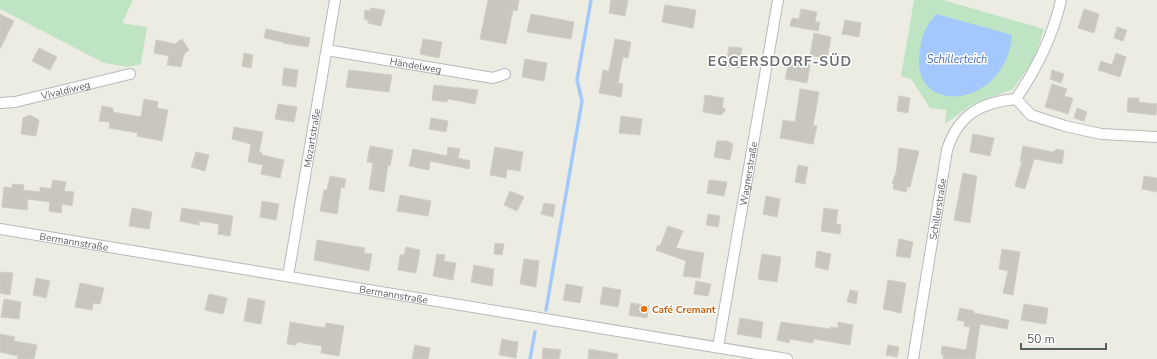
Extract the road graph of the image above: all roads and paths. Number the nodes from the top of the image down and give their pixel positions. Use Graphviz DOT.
graph roads {
  1 [pos="335,0"];
  2 [pos="778,0"];
  3 [pos="1061,0"];
  4 [pos="327,50"];
  5 [pos="130,74"];
  6 [pos="505,74"];
  7 [pos="1016,99"];
  8 [pos="0,103"];
  9 [pos="1157,137"];
  10 [pos="0,229"];
  11 [pos="288,276"];
  12 [pos="718,347"];
  13 [pos="787,359"];
  14 [pos="913,359"];
  1 -- 4 [label="street, Mozartstraße"];
  2 -- 12 [label="street, Wagnerstraße"];
  3 -- 7 [label="street"];
  4 -- 6 [label="street, Händelweg"];
  4 -- 11 [label="street, Mozartstraße"];
  5 -- 8 [label="street, Vivaldiweg"];
  7 -- 9 [label="street"];
  7 -- 14 [label="street, Schillerstraße"];
  10 -- 11 [label="street, Bermannstraße"];
  11 -- 12 [label="street, Bermannstraße"];
  12 -- 13 [label="street, Bermannstraße"];
}
